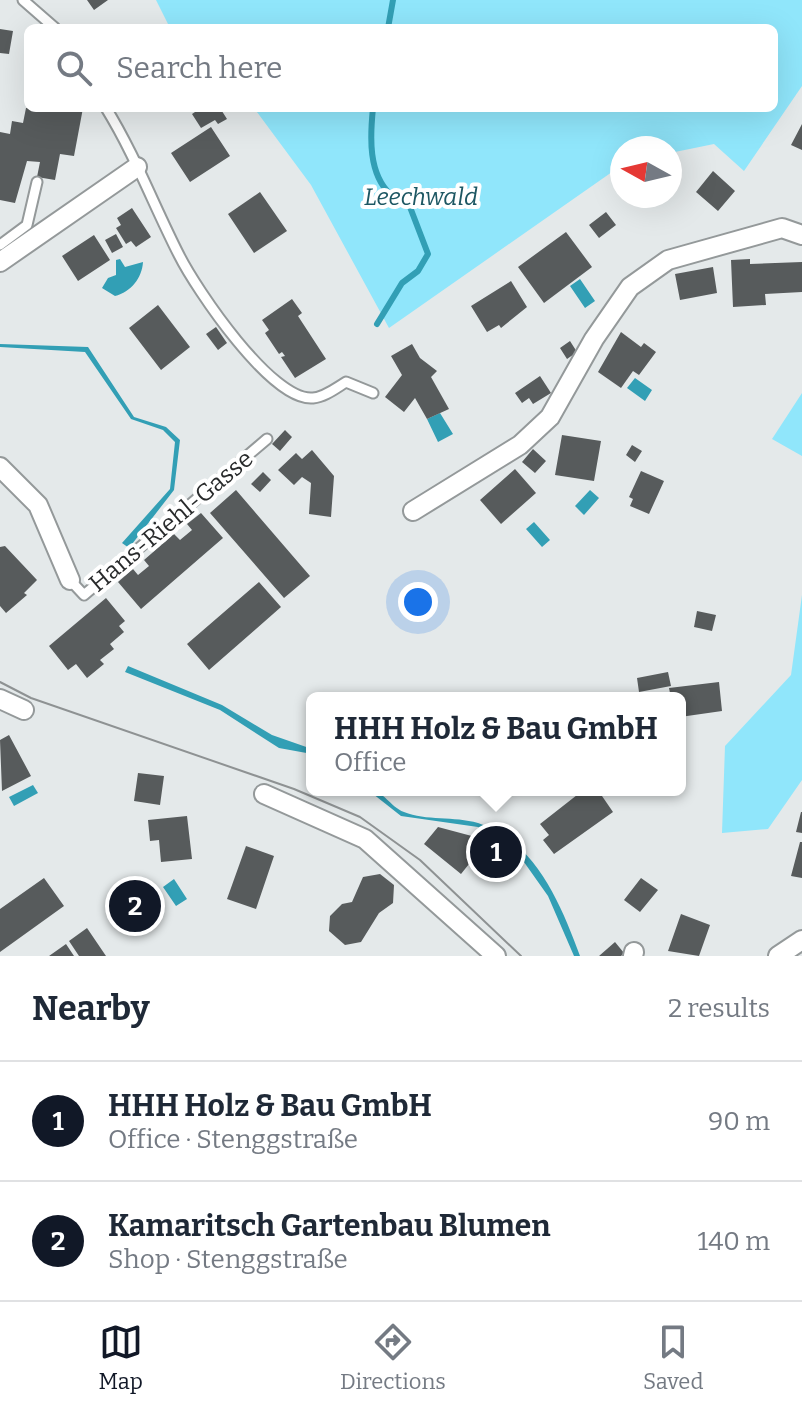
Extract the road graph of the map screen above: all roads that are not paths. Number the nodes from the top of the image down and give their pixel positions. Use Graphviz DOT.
graph roads {
  1 [pos="23,0"];
  2 [pos="50,24"];
  3 [pos="109,112"];
  4 [pos="137,167"];
  5 [pos="37,182"];
  6 [pos="802,235"];
  7 [pos="0,245"];
  8 [pos="0,262"];
  9 [pos="373,393"];
  10 [pos="267,439"];
  11 [pos="0,467"];
  12 [pos="413,511"];
  13 [pos="70,580"];
  14 [pos="0,699"];
  15 [pos="24,710"];
  16 [pos="264,794"];
  17 [pos="802,940"];
  18 [pos="496,956"];
  19 [pos="778,956"];
  1 -- 2 [label="lane"];
  3 -- 4 [label="lane"];
  4 -- 8 [label="street"];
  4 -- 9 [label="lane"];
  5 -- 7 [label="lane"];
  6 -- 12 [label="street"];
  10 -- 13 [label="lane, Hans-Riehl-Gasse"];
  11 -- 13 [label="street, Hans-Riehl-Gasse"];
  14 -- 15 [label="street"];
  16 -- 18 [label="street"];
  17 -- 19 [label="street"];
}
